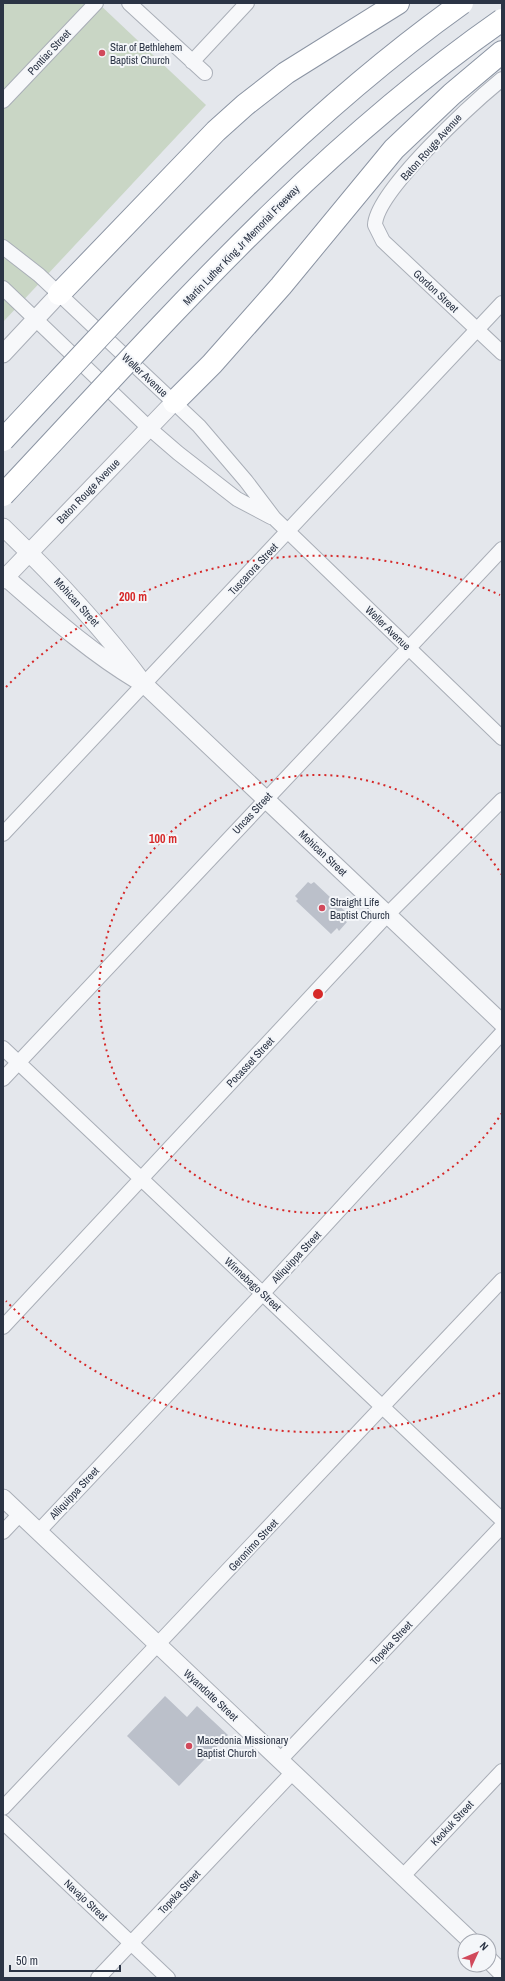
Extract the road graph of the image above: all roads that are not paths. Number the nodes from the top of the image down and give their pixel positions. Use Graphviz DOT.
graph roads {
  1 [pos="96,3"];
  2 [pos="129,3"];
  3 [pos="248,3"];
  4 [pos="398,3"];
  5 [pos="462,3"];
  6 [pos="502,20"];
  7 [pos="502,52"];
  8 [pos="192,62"];
  9 [pos="205,73"];
  10 [pos="502,79"];
  11 [pos="3,101"];
  12 [pos="375,225"];
  13 [pos="3,247"];
  14 [pos="3,288"];
  15 [pos="59,294"];
  16 [pos="502,303"];
  17 [pos="35,320"];
  18 [pos="477,330"];
  19 [pos="502,353"];
  20 [pos="3,354"];
  21 [pos="174,402"];
  22 [pos="149,428"];
  23 [pos="3,440"];
  24 [pos="3,495"];
  25 [pos="274,518"];
  26 [pos="3,527"];
  27 [pos="288,532"];
  28 [pos="502,549"];
  29 [pos="30,552"];
  30 [pos="4,577"];
  31 [pos="408,648"];
  32 [pos="144,684"];
  33 [pos="502,738"];
  34 [pos="265,799"];
  35 [pos="502,800"];
  36 [pos="3,834"];
  37 [pos="388,914"];
  38 [pos="502,1023"];
  39 [pos="502,1033"];
  40 [pos="3,1048"];
  41 [pos="18,1063"];
  42 [pos="3,1079"];
  43 [pos="142,1178"];
  44 [pos="502,1280"];
  45 [pos="263,1293"];
  46 [pos="3,1327"];
  47 [pos="384,1407"];
  48 [pos="3,1498"];
  49 [pos="20,1514"];
  50 [pos="502,1520"];
  51 [pos="502,1526"];
  52 [pos="3,1532"];
  53 [pos="38,1532"];
  54 [pos="158,1645"];
  55 [pos="280,1760"];
  56 [pos="502,1770"];
  57 [pos="293,1772"];
  58 [pos="3,1808"];
  59 [pos="3,1822"];
  60 [pos="403,1876"];
  61 [pos="463,1933"];
  62 [pos="131,1943"];
  63 [pos="98,1978"];
  64 [pos="168,1978"];
  1 -- 11 [label="street, Pontiac Street"];
  2 -- 8 [label="street"];
  3 -- 8 [label="street"];
  4 -- 15 [label="highway"];
  5 -- 23 [label="highway, bridge"];
  6 -- 24 [label="highway, Martin Luther King Jr Memorial Freeway, bridge"];
  7 -- 21 [label="highway"];
  8 -- 9 [label="street"];
  10 -- 12 [label="street, Baton Rouge Avenue"];
  12 -- 18 [label="street, Gordon Street"];
  13 -- 15 [label="street, Weller Avenue"];
  14 -- 17 [label="street, Weller Avenue"];
  15 -- 17 [label="street"];
  15 -- 21 [label="street, Weller Avenue"];
  16 -- 18 [label="street, Tuscarora Street"];
  17 -- 20 [label="street"];
  17 -- 22 [label="street, Weller Avenue"];
  18 -- 19 [label="street, Gordon Street"];
  18 -- 27 [label="street, Tuscarora Street"];
  21 -- 22 [label="street, Baton Rouge Avenue"];
  21 -- 25 [label="street, Weller Avenue"];
  22 -- 25 [label="street, Weller Avenue"];
  22 -- 29 [label="street, Baton Rouge Avenue"];
  25 -- 27 [label="street, Weller Avenue"];
  26 -- 29 [label="street, Mohican Street"];
  27 -- 31 [label="street, Weller Avenue"];
  27 -- 32 [label="street, Tuscarora Street"];
  28 -- 31 [label="street, Uncas Street"];
  29 -- 30 [label="street, Baton Rouge Avenue"];
  29 -- 32 [label="street, Mohican Street"];
  30 -- 32 [label="street, Mohican Street"];
  31 -- 33 [label="street, Weller Avenue"];
  31 -- 34 [label="street, Uncas Street"];
  32 -- 34 [label="street, Mohican Street"];
  32 -- 36 [label="street, Tuscarora Street"];
  34 -- 37 [label="street, Mohican Street"];
  34 -- 41 [label="street, Uncas Street"];
  35 -- 37 [label="street, Pocasset Street"];
  37 -- 38 [label="street, Mohican Street"];
  37 -- 43 [label="street, Pocasset Street"];
  39 -- 45 [label="street, Alliquippa Street"];
  40 -- 41 [label="street, Winnebago Street"];
  41 -- 42 [label="street, Uncas Street"];
  41 -- 43 [label="street, Winnebago Street"];
  43 -- 45 [label="street, Winnebago Street"];
  43 -- 46 [label="street, Pocasset Street"];
  44 -- 47 [label="street, Geronimo Street"];
  45 -- 47 [label="street, Winnebago Street"];
  45 -- 53 [label="street, Alliquippa Street"];
  47 -- 50 [label="street, Winnebago Street"];
  47 -- 54 [label="street, Geronimo Street"];
  48 -- 49 [label="street, Wyandotte Street"];
  49 -- 52 [label="street"];
  49 -- 53 [label="street, Wyandotte Street"];
  51 -- 55 [label="street, Topeka Street"];
  53 -- 54 [label="street, Wyandotte Street"];
  54 -- 55 [label="street, Wyandotte Street"];
  54 -- 58 [label="street, Geronimo Street"];
  55 -- 57 [label="street, Wyandotte Street"];
  56 -- 60 [label="street, Keokuk Street"];
  57 -- 60 [label="street, Wyandotte Street"];
  57 -- 62 [label="street, Topeka Street"];
  59 -- 62 [label="street, Navajo Street"];
  60 -- 61 [label="street, Wyandotte Street"];
  62 -- 63 [label="street, Topeka Street"];
  62 -- 64 [label="street, Navajo Street"];
}
